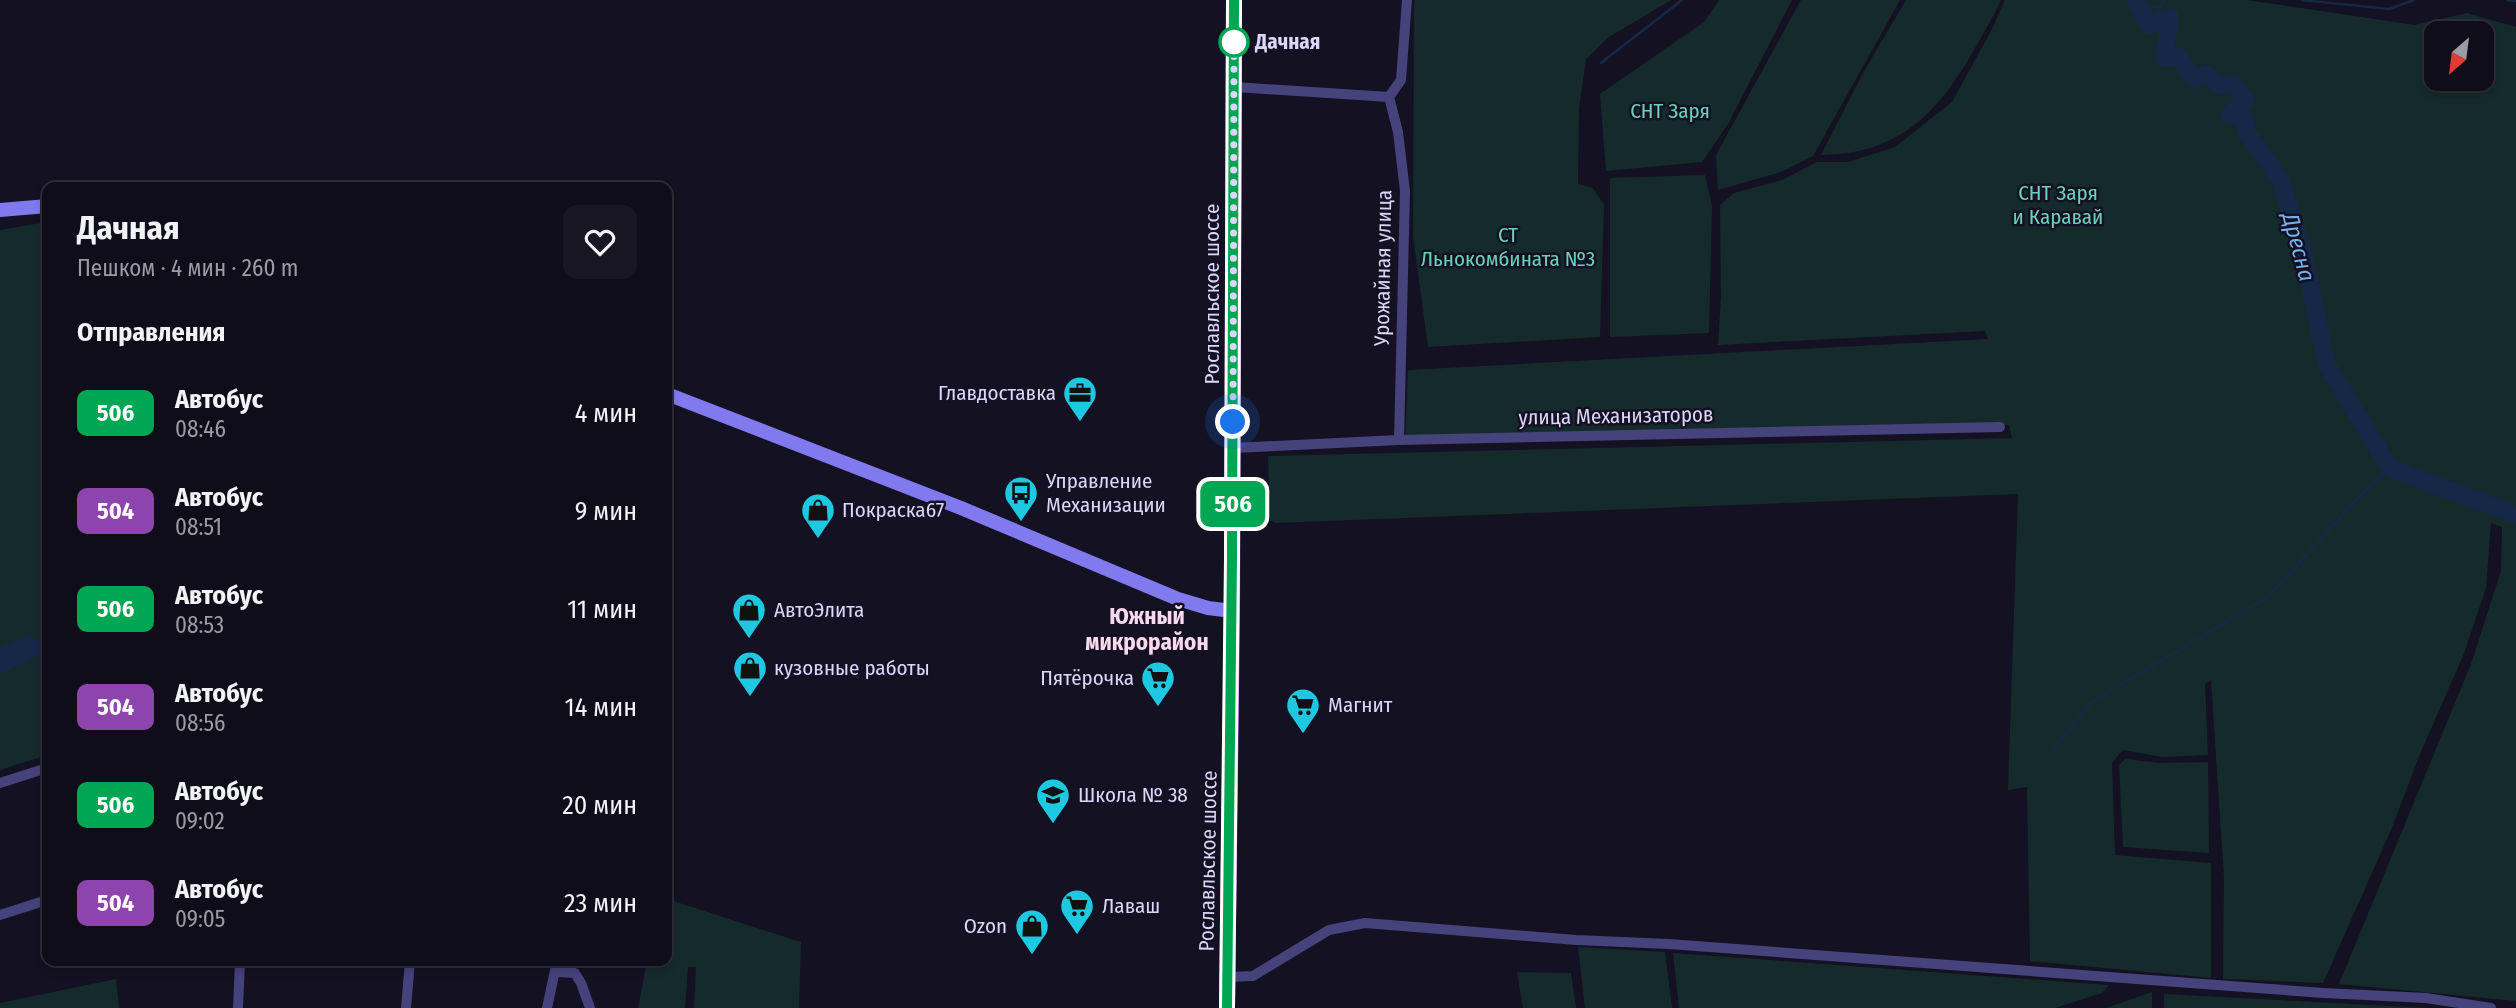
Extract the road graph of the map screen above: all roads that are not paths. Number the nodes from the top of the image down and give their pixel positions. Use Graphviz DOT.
graph roads {
  1 [pos="1234,0"];
  2 [pos="1407,0"];
  3 [pos="1235,87"];
  4 [pos="1389,97"];
  5 [pos="42,206"];
  6 [pos="0,210"];
  7 [pos="672,396"];
  8 [pos="2000,427"];
  9 [pos="1399,440"];
  10 [pos="1233,448"];
  11 [pos="1232,611"];
  12 [pos="42,770"];
  13 [pos="0,783"];
  14 [pos="42,902"];
  15 [pos="0,915"];
  16 [pos="240,966"];
  17 [pos="410,966"];
  18 [pos="556,966"];
  19 [pos="1228,977"];
  20 [pos="238,1008"];
  21 [pos="406,1008"];
  22 [pos="548,1008"];
  23 [pos="590,1008"];
  24 [pos="1227,1008"];
  25 [pos="2491,1008"];
  1 -- 3 [label="main road, Рославльское шоссе"];
  2 -- 4 [label="street"];
  3 -- 4 [label="street"];
  3 -- 10 [label="main road, Рославльское шоссе"];
  4 -- 9 [label="street, Урожайная улица"];
  5 -- 6 [label="street"];
  7 -- 11 [label="street"];
  8 -- 9 [label="street, улица Механизаторов"];
  9 -- 10 [label="street, улица Механизаторов"];
  10 -- 11 [label="main road, Рославльское шоссе"];
  11 -- 19 [label="main road, Рославльское шоссе"];
  12 -- 13 [label="street"];
  14 -- 15 [label="street"];
  16 -- 20 [label="street"];
  17 -- 21 [label="street"];
  18 -- 22 [label="street"];
  18 -- 23 [label="street"];
  19 -- 24 [label="main road, Рославльское шоссе"];
  19 -- 25 [label="street"];
}
